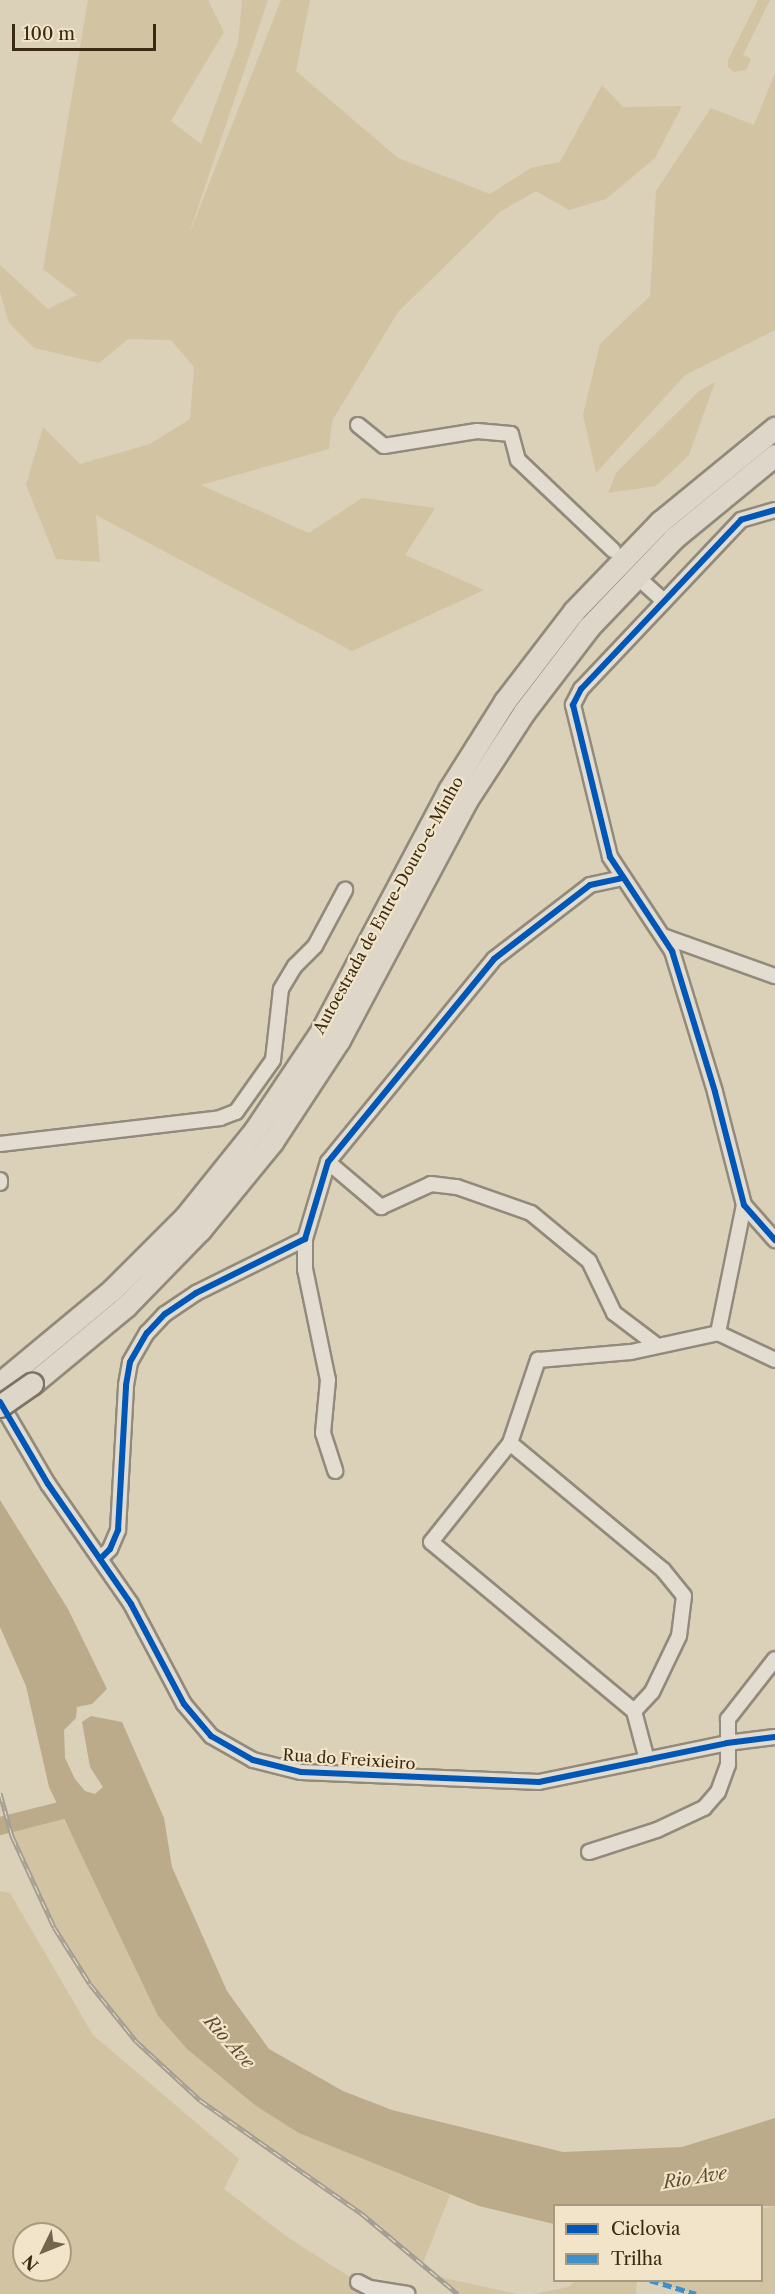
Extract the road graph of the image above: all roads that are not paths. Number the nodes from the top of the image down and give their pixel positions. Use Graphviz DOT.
graph roads {
  1 [pos="358,425"];
  2 [pos="775,428"];
  3 [pos="775,455"];
  4 [pos="775,510"];
  5 [pos="613,550"];
  6 [pos="645,584"];
  7 [pos="664,601"];
  8 [pos="622,878"];
  9 [pos="345,890"];
  10 [pos="663,936"];
  11 [pos="775,976"];
  12 [pos="0,1144"];
  13 [pos="328,1162"];
  14 [pos="744,1205"];
  15 [pos="305,1239"];
  16 [pos="775,1240"];
  17 [pos="718,1332"];
  18 [pos="654,1344"];
  19 [pos="775,1360"];
  20 [pos="26,1376"];
  21 [pos="0,1383"];
  22 [pos="0,1404"];
  23 [pos="510,1443"];
  24 [pos="335,1471"];
  25 [pos="100,1559"];
  26 [pos="775,1659"];
  27 [pos="634,1711"];
  28 [pos="775,1737"];
  29 [pos="727,1743"];
  30 [pos="647,1760"];
  31 [pos="590,1852"];
  32 [pos="358,2282"];
  33 [pos="408,2294"];
  1 -- 5 [label="street"];
  2 -- 20 [label="highway, Autoestrada de Entre-Douro-e-Minho"];
  3 -- 20 [label="highway, Autoestrada de Entre-Douro-e-Minho"];
  4 -- 7 [label="street"];
  6 -- 7 [label="street"];
  7 -- 8 [label="street"];
  8 -- 10 [label="street"];
  8 -- 13 [label="street"];
  9 -- 12 [label="street"];
  10 -- 11 [label="street"];
  10 -- 14 [label="street"];
  13 -- 15 [label="street"];
  13 -- 18 [label="street"];
  14 -- 16 [label="street"];
  14 -- 17 [label="street"];
  15 -- 24 [label="street"];
  15 -- 25 [label="street"];
  17 -- 18 [label="street"];
  17 -- 19 [label="street"];
  18 -- 23 [label="street"];
  20 -- 21 [label="highway, Autoestrada de Entre-Douro-e-Minho"];
  20 -- 22 [label="highway, Autoestrada de Entre-Douro-e-Minho, bridge"];
  22 -- 25 [label="street, Rua do Freixieiro"];
  23 -- 27 [label="street"];
  23 -- 27 [label="street"];
  25 -- 30 [label="street, Rua do Freixieiro"];
  26 -- 29 [label="street"];
  27 -- 30 [label="street"];
  28 -- 29 [label="street, Rua do Freixieiro"];
  29 -- 30 [label="street, Rua do Freixieiro"];
  29 -- 31 [label="street"];
  32 -- 33 [label="street"];
}
